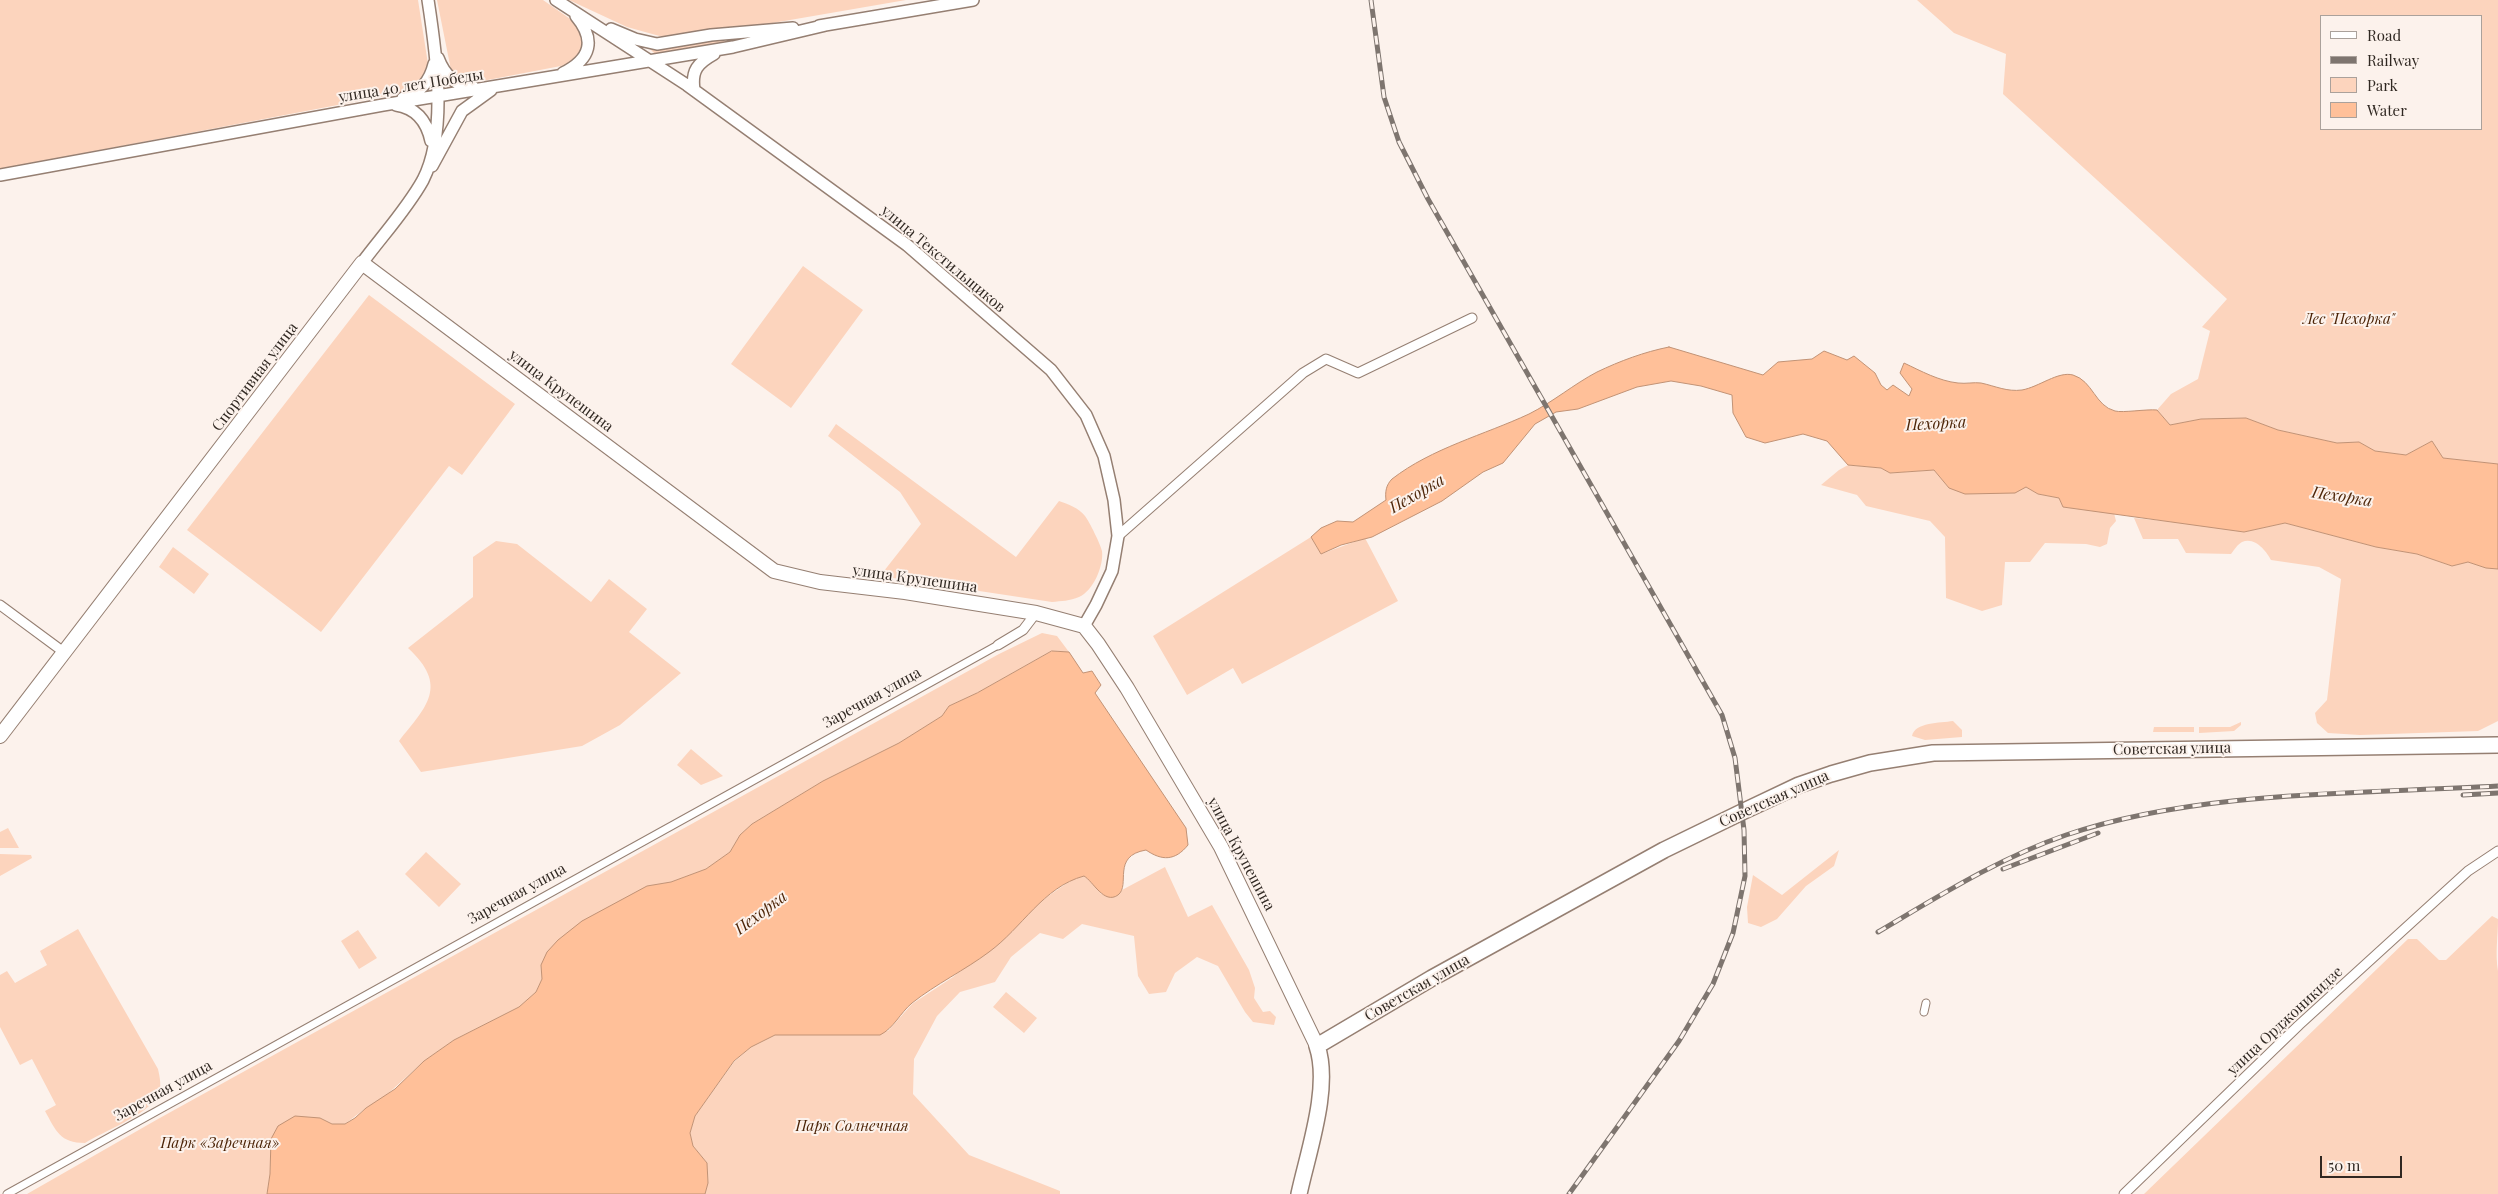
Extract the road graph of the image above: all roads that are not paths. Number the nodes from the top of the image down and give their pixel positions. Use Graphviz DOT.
graph roads {
  1 [pos="428,0"];
  2 [pos="556,0"];
  3 [pos="973,0"];
  4 [pos="573,12"];
  5 [pos="826,25"];
  6 [pos="733,47"];
  7 [pos="436,52"];
  8 [pos="653,62"];
  9 [pos="552,77"];
  10 [pos="502,86"];
  11 [pos="694,90"];
  12 [pos="437,96"];
  13 [pos="383,105"];
  14 [pos="432,155"];
  15 [pos="0,175"];
  16 [pos="422,181"];
  17 [pos="362,263"];
  18 [pos="1472,318"];
  19 [pos="1118,536"];
  20 [pos="0,604"];
  21 [pos="1036,613"];
  22 [pos="1084,626"];
  23 [pos="998,645"];
  24 [pos="65,653"];
  25 [pos="0,736"];
  26 [pos="2498,745"];
  27 [pos="2498,851"];
  28 [pos="1926,1003"];
  29 [pos="1924,1012"];
  30 [pos="1317,1046"];
  31 [pos="7,1194"];
  32 [pos="1299,1194"];
  33 [pos="2124,1194"];
  1 -- 7 [label="street, Спортивная улица"];
  2 -- 4 [label="street, улица Текстильщиков"];
  3 -- 5 [label="street, улица 40 лет Победы"];
  4 -- 5 [label="street, улица 40 лет Победы"];
  4 -- 8 [label="street, улица Текстильщиков"];
  4 -- 9 [label="street"];
  5 -- 6 [label="street, улица 40 лет Победы"];
  6 -- 8 [label="street, улица 40 лет Победы"];
  6 -- 11 [label="street"];
  7 -- 10 [label="street"];
  7 -- 12 [label="street, Спортивная улица"];
  7 -- 13 [label="street"];
  8 -- 9 [label="street, улица 40 лет Победы"];
  8 -- 11 [label="street, улица Текстильщиков"];
  9 -- 10 [label="street, улица 40 лет Победы"];
  10 -- 12 [label="street, улица 40 лет Победы"];
  10 -- 16 [label="street"];
  11 -- 19 [label="street, улица Текстильщиков"];
  12 -- 13 [label="street, улица 40 лет Победы"];
  12 -- 14 [label="street, Спортивная улица"];
  13 -- 14 [label="street"];
  13 -- 15 [label="street, улица 40 лет Победы"];
  14 -- 16 [label="street, Спортивная улица"];
  16 -- 17 [label="street, Спортивная улица"];
  17 -- 21 [label="main road, улица Крупешина"];
  17 -- 24 [label="main road, Спортивная улица"];
  18 -- 19 [label="street"];
  19 -- 22 [label="street, улица Текстильщиков"];
  20 -- 24 [label="street"];
  21 -- 22 [label="main road, улица Крупешина"];
  21 -- 23 [label="street, Заречная улица"];
  22 -- 30 [label="main road, улица Крупешина"];
  23 -- 31 [label="street, Заречная улица"];
  24 -- 25 [label="main road, Спортивная улица"];
  26 -- 30 [label="main road, Советская улица"];
  27 -- 33 [label="street, улица Орджоникидзе"];
  28 -- 29 [label="street"];
  30 -- 32 [label="main road"];
}
